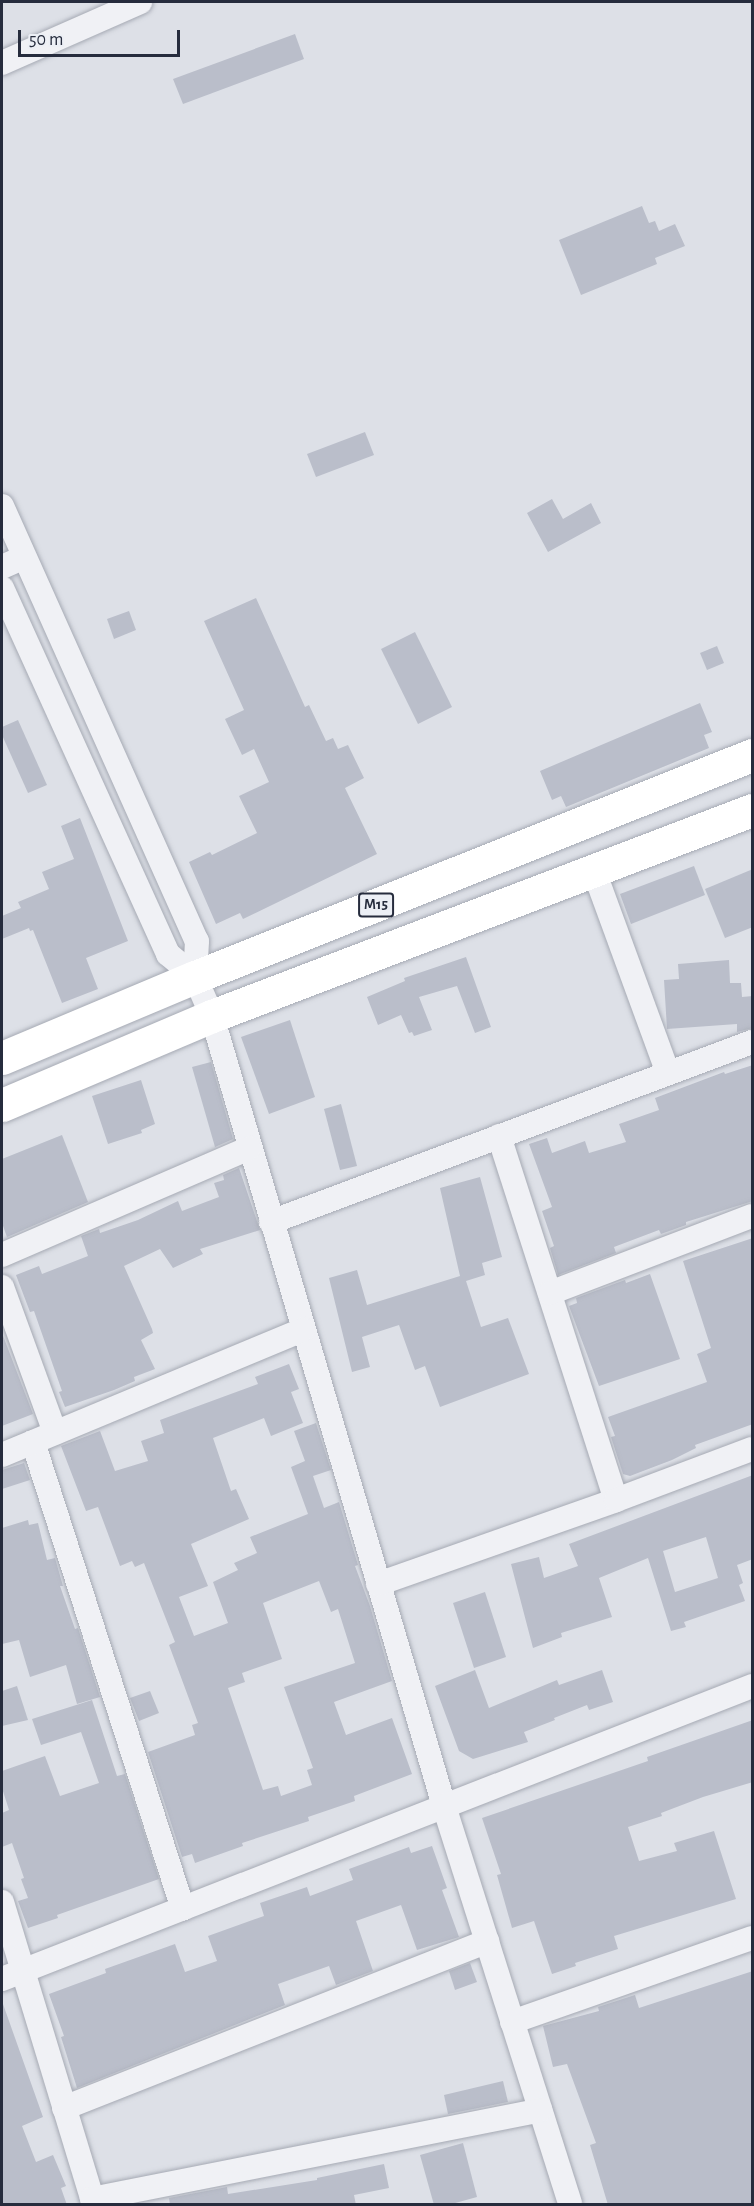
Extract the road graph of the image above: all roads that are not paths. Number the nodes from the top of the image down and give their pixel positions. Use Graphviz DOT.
graph roads {
  1 [pos="140,2"];
  2 [pos="2,63"];
  3 [pos="2,506"];
  4 [pos="24,557"];
  5 [pos="2,567"];
  6 [pos="2,588"];
  7 [pos="753,755"];
  8 [pos="753,810"];
  9 [pos="594,871"];
  10 [pos="195,977"];
  11 [pos="212,1016"];
  12 [pos="753,1042"];
  13 [pos="2,1058"];
  14 [pos="668,1073"];
  15 [pos="2,1105"];
  16 [pos="499,1136"];
  17 [pos="249,1148"];
  18 [pos="753,1216"];
  19 [pos="271,1221"];
  20 [pos="2,1254"];
  21 [pos="2,1287"];
  22 [pos="550,1293"];
  23 [pos="303,1330"];
  24 [pos="56,1432"];
  25 [pos="33,1442"];
  26 [pos="753,1449"];
  27 [pos="2,1455"];
  28 [pos="616,1500"];
  29 [pos="378,1584"];
  30 [pos="753,1686"];
  31 [pos="444,1806"];
  32 [pos="2,1902"];
  33 [pos="183,1908"];
  34 [pos="753,1938"];
  35 [pos="487,1941"];
  36 [pos="12,1975"];
  37 [pos="512,2022"];
  38 [pos="64,2108"];
  39 [pos="540,2110"];
  40 [pos="93,2202"];
  41 [pos="570,2205"];
  1 -- 2 [label="street"];
  3 -- 4 [label="street"];
  4 -- 5 [label="street"];
  4 -- 10 [label="street"];
  6 -- 10 [label="street"];
  7 -- 10 [label="highway, M15"];
  8 -- 9 [label="highway"];
  9 -- 11 [label="highway"];
  9 -- 14 [label="street"];
  10 -- 11 [label="street"];
  10 -- 13 [label="highway, M15"];
  11 -- 15 [label="highway"];
  11 -- 17 [label="street"];
  12 -- 14 [label="street"];
  14 -- 16 [label="street"];
  16 -- 19 [label="street"];
  16 -- 22 [label="street"];
  17 -- 19 [label="street"];
  17 -- 20 [label="street"];
  18 -- 22 [label="street"];
  19 -- 23 [label="street"];
  21 -- 24 [label="street"];
  22 -- 28 [label="street"];
  23 -- 24 [label="street"];
  23 -- 29 [label="street"];
  24 -- 25 [label="street"];
  25 -- 27 [label="street"];
  25 -- 33 [label="street"];
  26 -- 28 [label="street"];
  28 -- 29 [label="street"];
  29 -- 31 [label="street"];
  30 -- 31 [label="street"];
  31 -- 33 [label="street"];
  31 -- 35 [label="street"];
  32 -- 36 [label="street"];
  33 -- 36 [label="street"];
  34 -- 37 [label="street"];
  35 -- 37 [label="street"];
  35 -- 38 [label="street"];
  36 -- 38 [label="street"];
  37 -- 39 [label="street"];
  38 -- 40 [label="street"];
  39 -- 40 [label="street"];
  39 -- 41 [label="street"];
}
